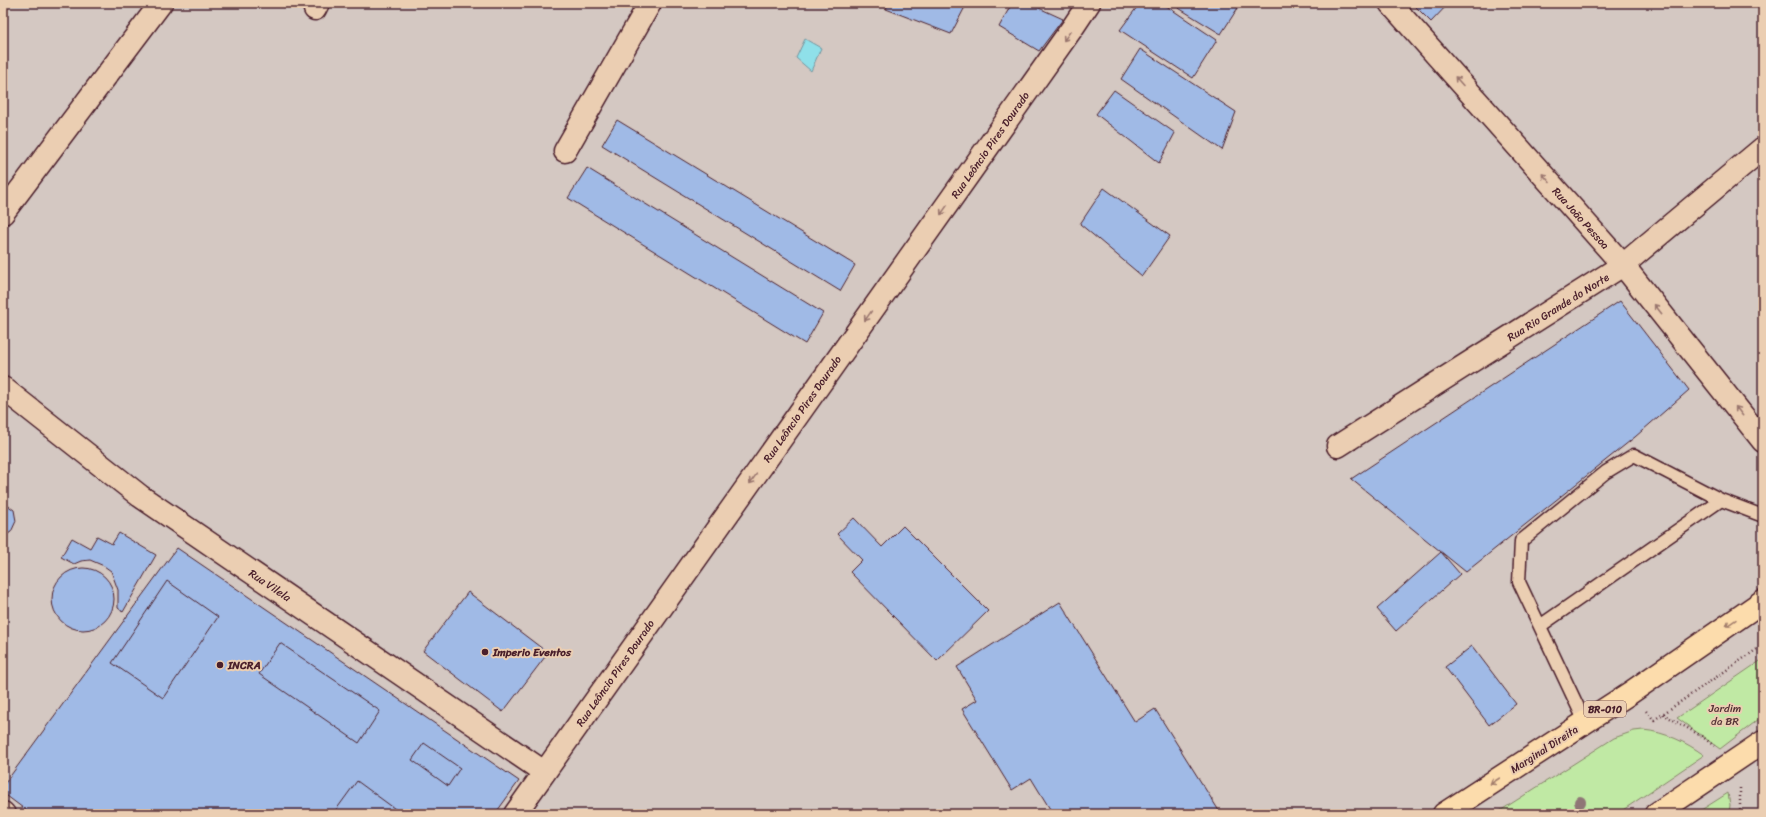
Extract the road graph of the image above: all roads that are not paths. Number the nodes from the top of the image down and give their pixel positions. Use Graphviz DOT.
graph roads {
  1 [pos="161,3"];
  2 [pos="650,3"];
  3 [pos="1089,3"];
  4 [pos="1390,3"];
  5 [pos="1763,148"];
  6 [pos="565,151"];
  7 [pos="3,213"];
  8 [pos="1624,266"];
  9 [pos="3,388"];
  10 [pos="1763,441"];
  11 [pos="1338,446"];
  12 [pos="1720,500"];
  13 [pos="1763,516"];
  14 [pos="1763,601"];
  15 [pos="1540,626"];
  16 [pos="1585,722"];
  17 [pos="1763,742"];
  18 [pos="544,772"];
  19 [pos="515,814"];
  20 [pos="1444,814"];
  21 [pos="1656,814"];
  1 -- 7 [label="street"];
  2 -- 6 [label="street"];
  3 -- 18 [label="street, Rua Leôncio Pires Dourado, one-way"];
  8 -- 4 [label="street, Rua João Pessoa, one-way"];
  5 -- 8 [label="street, Rua Rio Grande do Norte"];
  10 -- 8 [label="street, Rua João Pessoa, one-way"];
  8 -- 11 [label="street, Rua Rio Grande do Norte"];
  9 -- 18 [label="street, Rua Vilela"];
  12 -- 13 [label="lane"];
  12 -- 15 [label="lane"];
  12 -- 15 [label="lane"];
  14 -- 16 [label="main road, Marginal Direita / BR-010, one-way"];
  15 -- 16 [label="lane"];
  16 -- 20 [label="main road, Marginal Direita / BR-010, one-way"];
  17 -- 21 [label="main road"];
  18 -- 19 [label="street, Rua Leôncio Pires Dourado"];
}
